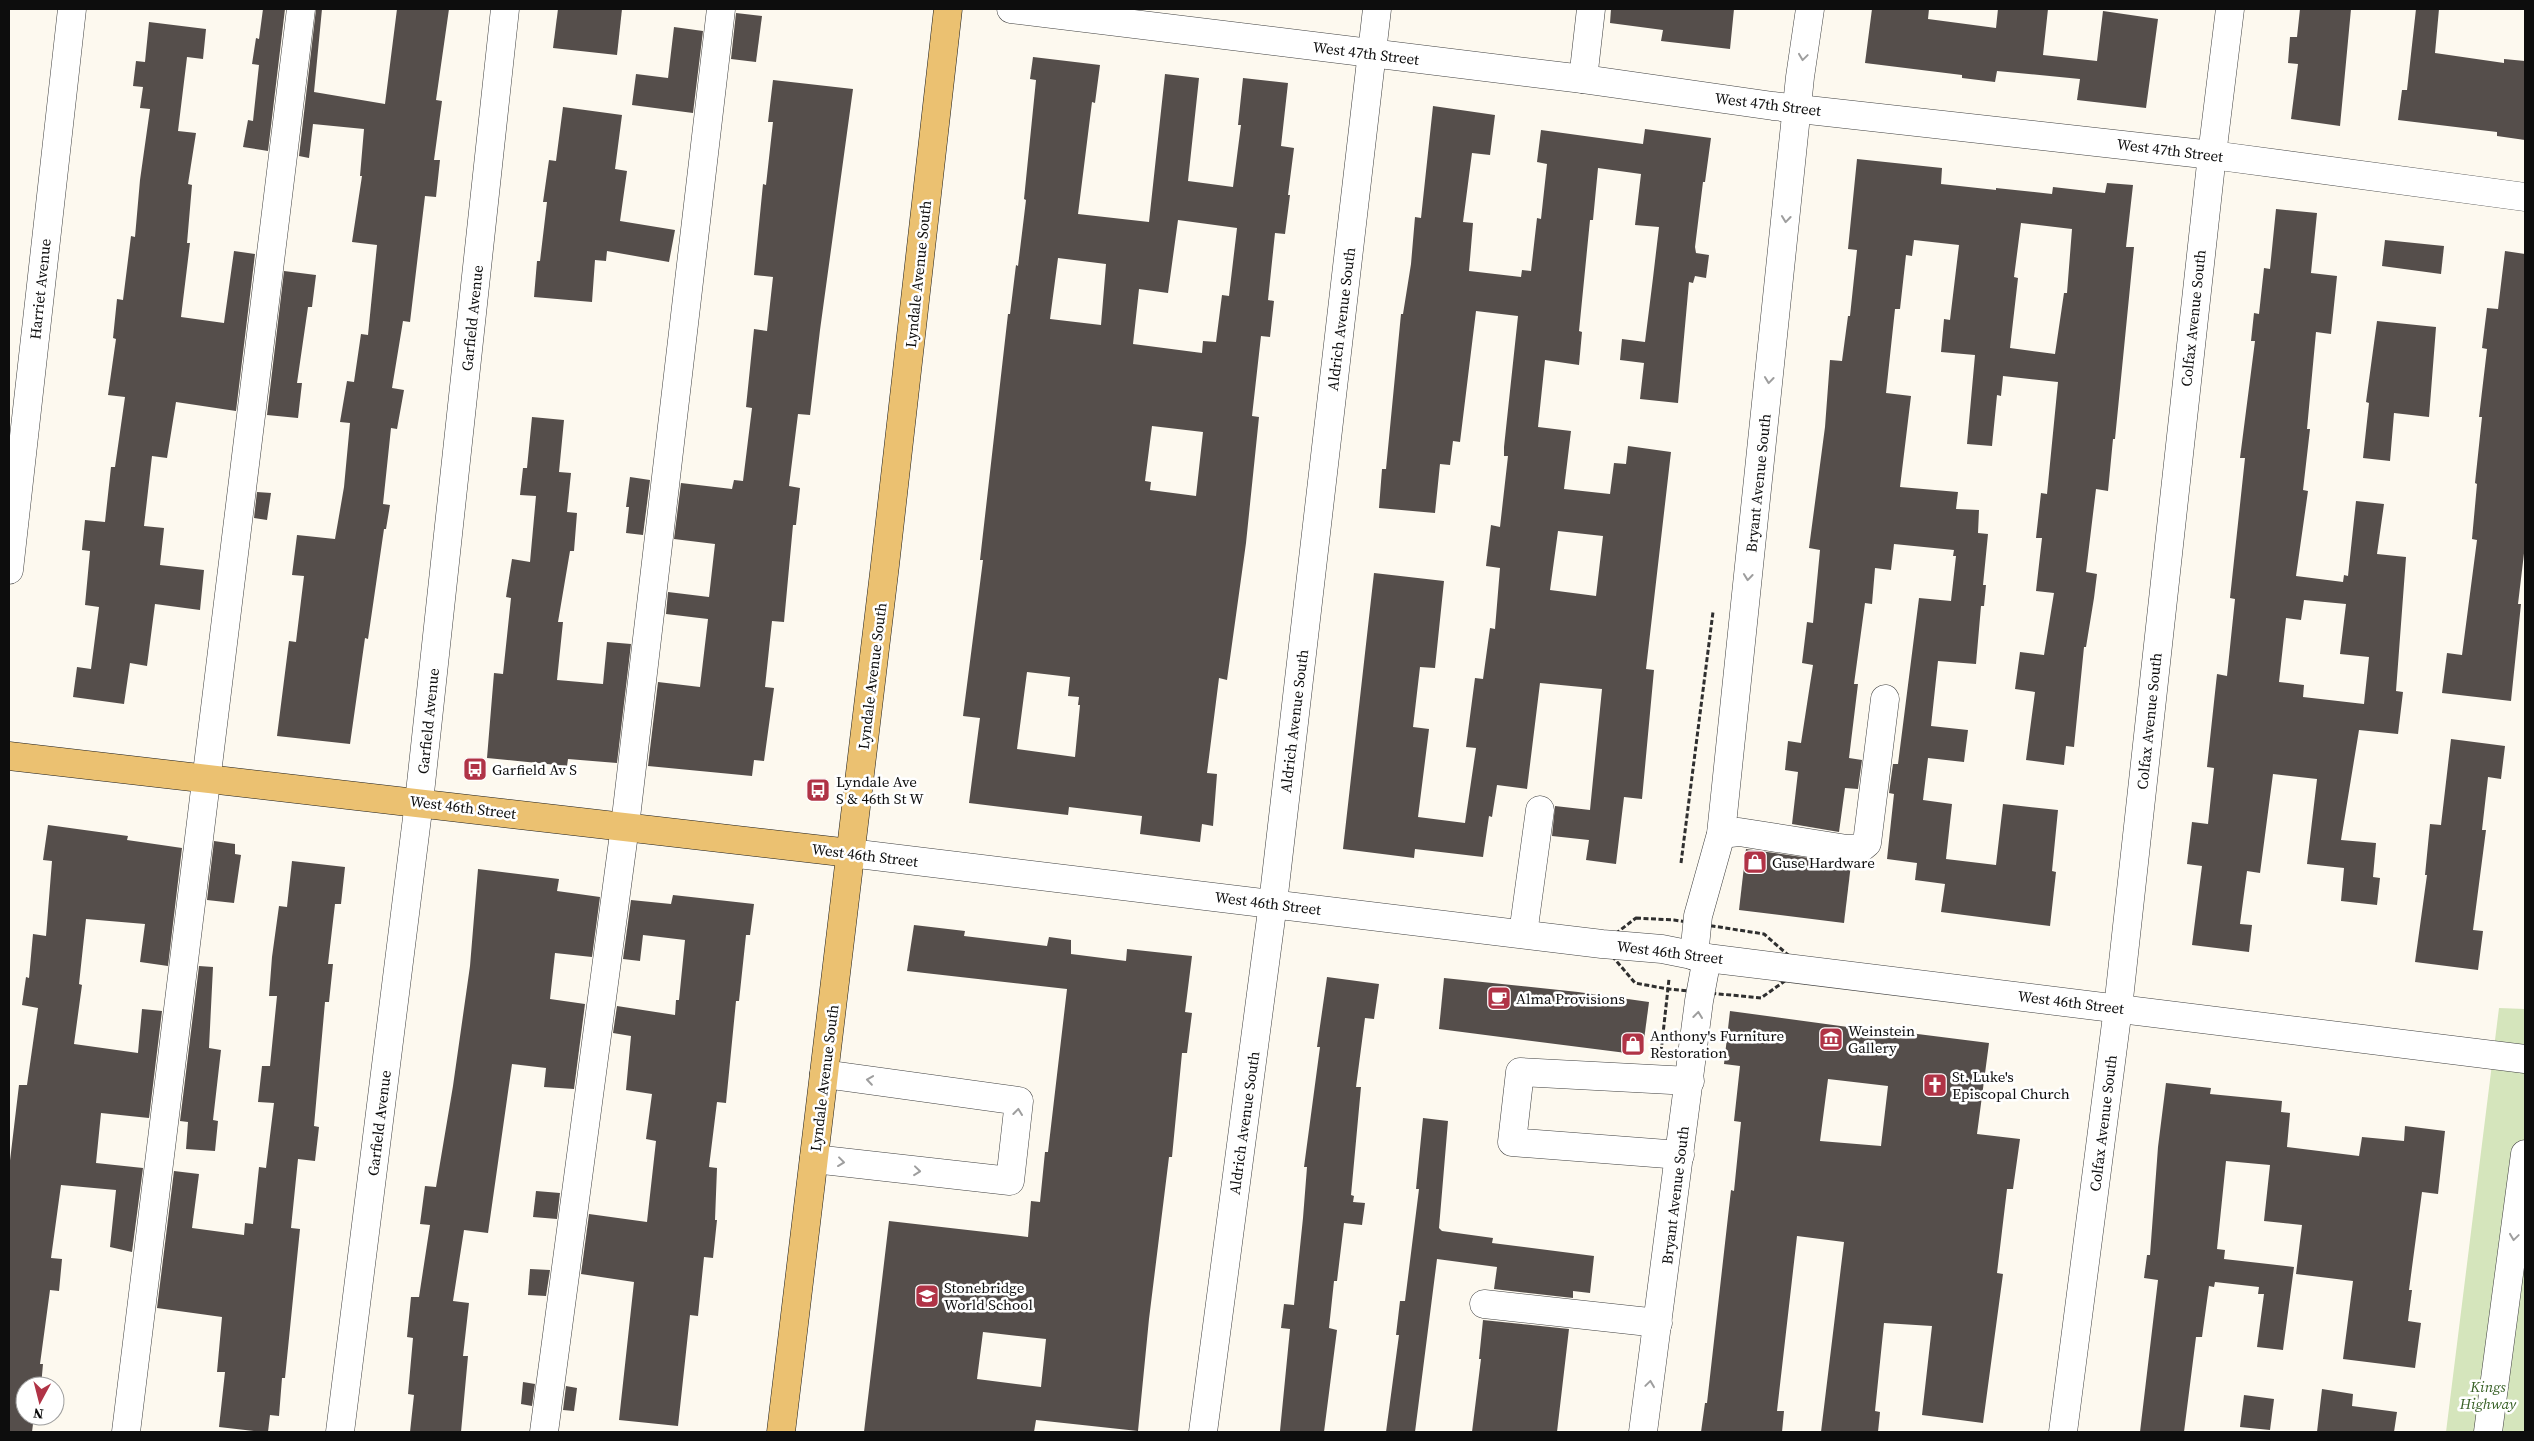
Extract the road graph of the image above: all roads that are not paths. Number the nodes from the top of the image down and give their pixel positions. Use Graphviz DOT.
graph roads {
  1 [pos="72,9"];
  2 [pos="301,9"];
  3 [pos="506,9"];
  4 [pos="721,9"];
  5 [pos="948,9"];
  6 [pos="1011,9"];
  7 [pos="1377,9"];
  8 [pos="1591,9"];
  9 [pos="1810,9"];
  10 [pos="2230,9"];
  11 [pos="1372,54"];
  12 [pos="1583,80"];
  13 [pos="1797,108"];
  14 [pos="2212,155"];
  15 [pos="2525,197"];
  16 [pos="9,570"];
  17 [pos="1885,699"];
  18 [pos="9,756"];
  19 [pos="207,778"];
  20 [pos="419,802"];
  21 [pos="1540,810"];
  22 [pos="625,826"];
  23 [pos="1720,834"];
  24 [pos="850,853"];
  25 [pos="1273,903"];
  26 [pos="1523,934"];
  27 [pos="1701,956"];
  28 [pos="2118,1008"];
  29 [pos="2525,1059"];
  30 [pos="824,1074"];
  31 [pos="1690,1081"];
  32 [pos="2525,1154"];
  33 [pos="1680,1155"];
  34 [pos="814,1159"];
  35 [pos="1484,1304"];
  36 [pos="1658,1323"];
  37 [pos="126,1432"];
  38 [pos="340,1432"];
  39 [pos="544,1432"];
  40 [pos="781,1432"];
  41 [pos="1203,1432"];
  42 [pos="1643,1432"];
  43 [pos="2063,1432"];
  44 [pos="2488,1432"];
  1 -- 16 [label="street, Harriet Avenue"];
  2 -- 19 [label="street"];
  3 -- 20 [label="street, Garfield Avenue"];
  4 -- 22 [label="street"];
  5 -- 24 [label="main road, Lyndale Avenue South"];
  6 -- 11 [label="street, West 47th Street"];
  7 -- 11 [label="street, Aldrich Avenue South"];
  8 -- 12 [label="street"];
  9 -- 13 [label="street, Bryant Avenue South, one-way"];
  10 -- 14 [label="street, Colfax Avenue South"];
  11 -- 12 [label="street, West 47th Street"];
  11 -- 25 [label="street, Aldrich Avenue South"];
  12 -- 13 [label="street, West 47th Street"];
  13 -- 14 [label="street, West 47th Street"];
  13 -- 23 [label="street, Bryant Avenue South, one-way"];
  14 -- 15 [label="street, West 47th Street"];
  14 -- 28 [label="street, Colfax Avenue South"];
  17 -- 23 [label="street"];
  18 -- 19 [label="main road, West 46th Street"];
  19 -- 20 [label="main road, West 46th Street"];
  19 -- 37 [label="street"];
  20 -- 22 [label="main road, West 46th Street"];
  20 -- 38 [label="street, Garfield Avenue"];
  21 -- 26 [label="street"];
  22 -- 24 [label="main road, West 46th Street"];
  22 -- 39 [label="street"];
  23 -- 27 [label="street, Bryant Avenue South"];
  24 -- 25 [label="street, West 46th Street"];
  24 -- 30 [label="main road, Lyndale Avenue South"];
  25 -- 26 [label="street, West 46th Street"];
  25 -- 41 [label="street, Aldrich Avenue South"];
  26 -- 27 [label="street, West 46th Street"];
  27 -- 28 [label="street, West 46th Street"];
  31 -- 27 [label="street, Bryant Avenue South, one-way"];
  28 -- 29 [label="street, West 46th Street"];
  28 -- 43 [label="street, Colfax Avenue South"];
  30 -- 34 [label="main road, Lyndale Avenue South"];
  34 -- 30 [label="street, one-way"];
  31 -- 33 [label="street, Bryant Avenue South"];
  31 -- 33 [label="street"];
  32 -- 44 [label="street, one-way"];
  33 -- 36 [label="street, Bryant Avenue South"];
  34 -- 40 [label="main road, Lyndale Avenue South"];
  35 -- 36 [label="street"];
  42 -- 36 [label="street, Bryant Avenue South, one-way"];
}
